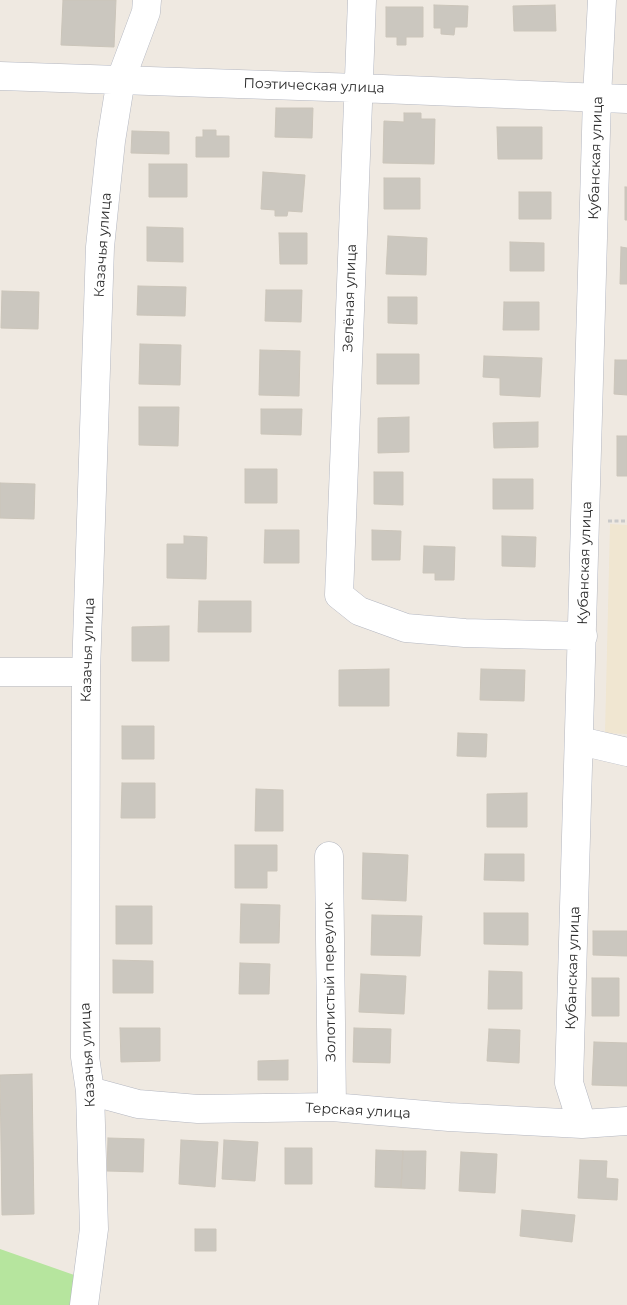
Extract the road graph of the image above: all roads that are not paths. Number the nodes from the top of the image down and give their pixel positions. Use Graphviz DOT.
graph roads {
  1 [pos="147,0"];
  2 [pos="362,0"];
  3 [pos="602,0"];
  4 [pos="0,76"];
  5 [pos="121,79"];
  6 [pos="358,88"];
  7 [pos="597,97"];
  8 [pos="627,99"];
  9 [pos="583,636"];
  10 [pos="0,672"];
  11 [pos="86,672"];
  12 [pos="580,741"];
  13 [pos="627,752"];
  14 [pos="329,856"];
  15 [pos="90,1091"];
  16 [pos="332,1107"];
  17 [pos="627,1121"];
  18 [pos="582,1124"];
  19 [pos="84,1305"];
  1 -- 5 [label="street, Казачья улица"];
  2 -- 6 [label="street, Зелёная улица"];
  3 -- 7 [label="street, Кубанская улица"];
  4 -- 5 [label="street, Поэтическая улица"];
  5 -- 6 [label="street, Поэтическая улица"];
  5 -- 11 [label="street, Казачья улица"];
  6 -- 7 [label="street, Поэтическая улица"];
  6 -- 9 [label="street, Зелёная улица"];
  7 -- 8 [label="street, Поэтическая улица"];
  7 -- 9 [label="street, Кубанская улица"];
  9 -- 12 [label="street, Кубанская улица"];
  10 -- 11 [label="street"];
  11 -- 15 [label="street, Казачья улица"];
  12 -- 13 [label="street"];
  12 -- 18 [label="street, Кубанская улица"];
  14 -- 16 [label="street, Золотистый переулок"];
  15 -- 16 [label="street, Терская улица"];
  15 -- 19 [label="street, Казачья улица"];
  16 -- 18 [label="street, Терская улица"];
  17 -- 18 [label="street, Терская улица"];
}
